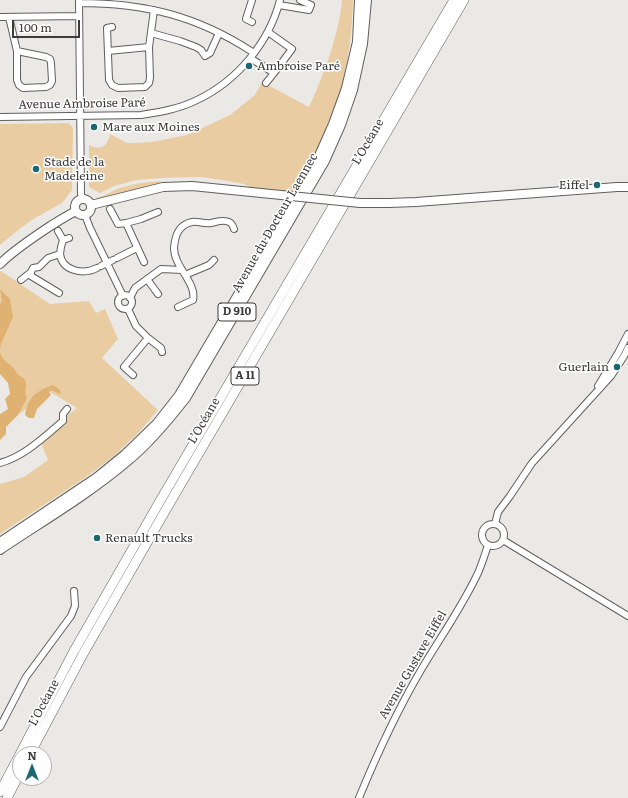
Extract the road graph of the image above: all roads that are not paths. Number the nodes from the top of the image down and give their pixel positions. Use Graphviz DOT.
graph roads {
  1 [pos="252,0"];
  2 [pos="300,0"];
  3 [pos="359,0"];
  4 [pos="367,0"];
  5 [pos="454,0"];
  6 [pos="464,0"];
  7 [pos="79,1"];
  8 [pos="279,3"];
  9 [pos="154,10"];
  10 [pos="79,16"];
  11 [pos="0,17"];
  12 [pos="9,17"];
  13 [pos="252,22"];
  14 [pos="112,27"];
  15 [pos="268,32"];
  16 [pos="151,33"];
  17 [pos="219,33"];
  18 [pos="149,47"];
  19 [pos="17,51"];
  20 [pos="108,51"];
  21 [pos="252,56"];
  22 [pos="274,73"];
  23 [pos="266,83"];
  24 [pos="80,116"];
  25 [pos="0,117"];
  26 [pos="628,184"];
  27 [pos="617,187"];
  28 [pos="628,187"];
  29 [pos="82,199"];
  30 [pos="91,205"];
  31 [pos="110,209"];
  32 [pos="76,211"];
  33 [pos="158,212"];
  34 [pos="85,215"];
  35 [pos="126,223"];
  36 [pos="234,229"];
  37 [pos="58,231"];
  38 [pos="137,248"];
  39 [pos="60,254"];
  40 [pos="214,260"];
  41 [pos="144,262"];
  42 [pos="0,264"];
  43 [pos="101,266"];
  44 [pos="31,272"];
  45 [pos="183,273"];
  46 [pos="147,279"];
  47 [pos="21,280"];
  48 [pos="59,293"];
  49 [pos="158,294"];
  50 [pos="123,296"];
  51 [pos="130,298"];
  52 [pos="178,307"];
  53 [pos="128,309"];
  54 [pos="628,334"];
  55 [pos="148,338"];
  56 [pos="626,346"];
  57 [pos="162,352"];
  58 [pos="621,355"];
  59 [pos="133,375"];
  60 [pos="67,409"];
  61 [pos="0,463"];
  62 [pos="495,524"];
  63 [pos="503,540"];
  64 [pos="0,542"];
  65 [pos="488,545"];
  66 [pos="0,550"];
  67 [pos="74,591"];
  68 [pos="628,616"];
  69 [pos="0,727"];
  70 [pos="24,746"];
  71 [pos="34,746"];
  72 [pos="12,769"];
  73 [pos="13,786"];
  74 [pos="0,792"];
  75 [pos="7,798"];
  76 [pos="359,798"];
  1 -- 13 [label="street"];
  2 -- 8 [label="street"];
  3 -- 64 [label="main road, Avenue du Docteur Laennec / D 910"];
  4 -- 66 [label="main road, Avenue du Docteur Laennec / D 910"];
  5 -- 70 [label="highway, L’Océane / A 11"];
  6 -- 71 [label="highway, L’Océane / A 11"];
  7 -- 9 [label="street"];
  7 -- 10 [label="street"];
  8 -- 15 [label="street, Avenue Ambroise Paré"];
  9 -- 16 [label="street"];
  9 -- 17 [label="street"];
  10 -- 12 [label="street"];
  10 -- 24 [label="street"];
  11 -- 12 [label="street"];
  12 -- 19 [label="street"];
  14 -- 20 [label="street"];
  15 -- 21 [label="street, Avenue Ambroise Paré"];
  15 -- 22 [label="street"];
  16 -- 17 [label="street"];
  16 -- 18 [label="street"];
  17 -- 21 [label="street"];
  18 -- 20 [label="street"];
  18 -- 20 [label="street"];
  19 -- 19 [label="street"];
  21 -- 22 [label="street"];
  21 -- 24 [label="street, Avenue Ambroise Paré"];
  22 -- 23 [label="street"];
  24 -- 25 [label="street, Avenue Ambroise Paré"];
  24 -- 29 [label="street"];
  26 -- 27 [label="main road"];
  27 -- 28 [label="main road"];
  27 -- 30 [label="main road, bridge"];
  29 -- 30 [label="main road"];
  29 -- 32 [label="main road"];
  30 -- 34 [label="main road"];
  31 -- 35 [label="street"];
  32 -- 34 [label="main road"];
  32 -- 42 [label="main road"];
  33 -- 35 [label="street"];
  34 -- 43 [label="street"];
  35 -- 38 [label="street"];
  36 -- 45 [label="street"];
  37 -- 39 [label="street"];
  38 -- 41 [label="street"];
  38 -- 43 [label="street"];
  39 -- 43 [label="street"];
  39 -- 44 [label="street"];
  40 -- 45 [label="street"];
  43 -- 50 [label="street"];
  44 -- 47 [label="street"];
  44 -- 48 [label="street"];
  45 -- 46 [label="street"];
  45 -- 52 [label="street"];
  46 -- 49 [label="street"];
  46 -- 51 [label="street"];
  50 -- 51 [label="street"];
  50 -- 53 [label="street"];
  51 -- 53 [label="street"];
  53 -- 55 [label="street"];
  54 -- 56 [label="street"];
  55 -- 57 [label="street"];
  55 -- 59 [label="street"];
  56 -- 58 [label="street"];
  56 -- 62 [label="street"];
  60 -- 61 [label="street"];
  62 -- 63 [label="street"];
  62 -- 65 [label="street"];
  63 -- 65 [label="street"];
  63 -- 68 [label="street"];
  65 -- 76 [label="street, Avenue Gustave Eiffel"];
  67 -- 69 [label="street"];
  72 -- 74 [label="highway, L’Océane / A 11"];
  73 -- 75 [label="highway"];
}
